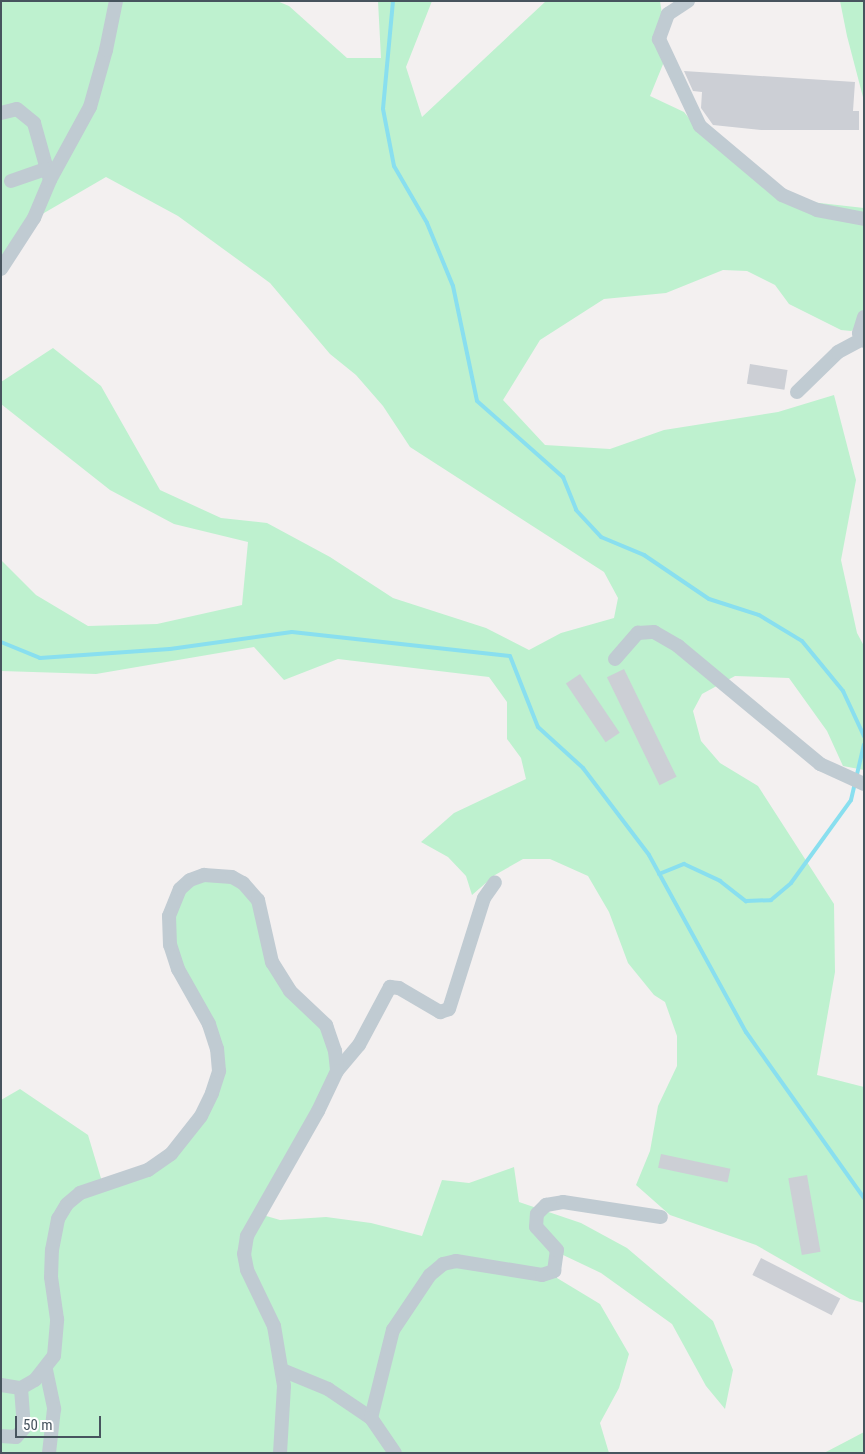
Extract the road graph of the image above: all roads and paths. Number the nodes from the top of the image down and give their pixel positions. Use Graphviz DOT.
graph roads {
  1 [pos="116,1"];
  2 [pos="688,1"];
  3 [pos="1,113"];
  4 [pos="48,175"];
  5 [pos="11,181"];
  6 [pos="864,219"];
  7 [pos="1,269"];
  8 [pos="864,317"];
  9 [pos="862,340"];
  10 [pos="797,392"];
  11 [pos="615,659"];
  12 [pos="864,784"];
  13 [pos="495,882"];
  14 [pos="337,1071"];
  15 [pos="661,1217"];
  16 [pos="46,1370"];
  17 [pos="282,1370"];
  18 [pos="1,1386"];
  19 [pos="21,1388"];
  20 [pos="371,1418"];
  21 [pos="1,1436"];
  22 [pos="49,1453"];
  23 [pos="280,1453"];
  24 [pos="395,1453"];
  1 -- 4 [label="street"];
  2 -- 6 [label="street"];
  3 -- 4 [label="street"];
  4 -- 5 [label="street"];
  4 -- 7 [label="street"];
  8 -- 9 [label="street"];
  9 -- 10 [label="street"];
  11 -- 12 [label="street"];
  13 -- 14 [label="street"];
  14 -- 16 [label="street"];
  14 -- 17 [label="street"];
  15 -- 20 [label="street"];
  16 -- 19 [label="street"];
  16 -- 22 [label="street"];
  17 -- 20 [label="street"];
  17 -- 23 [label="street"];
  18 -- 19 [label="street"];
  19 -- 21 [label="street"];
  20 -- 24 [label="street"];
}
